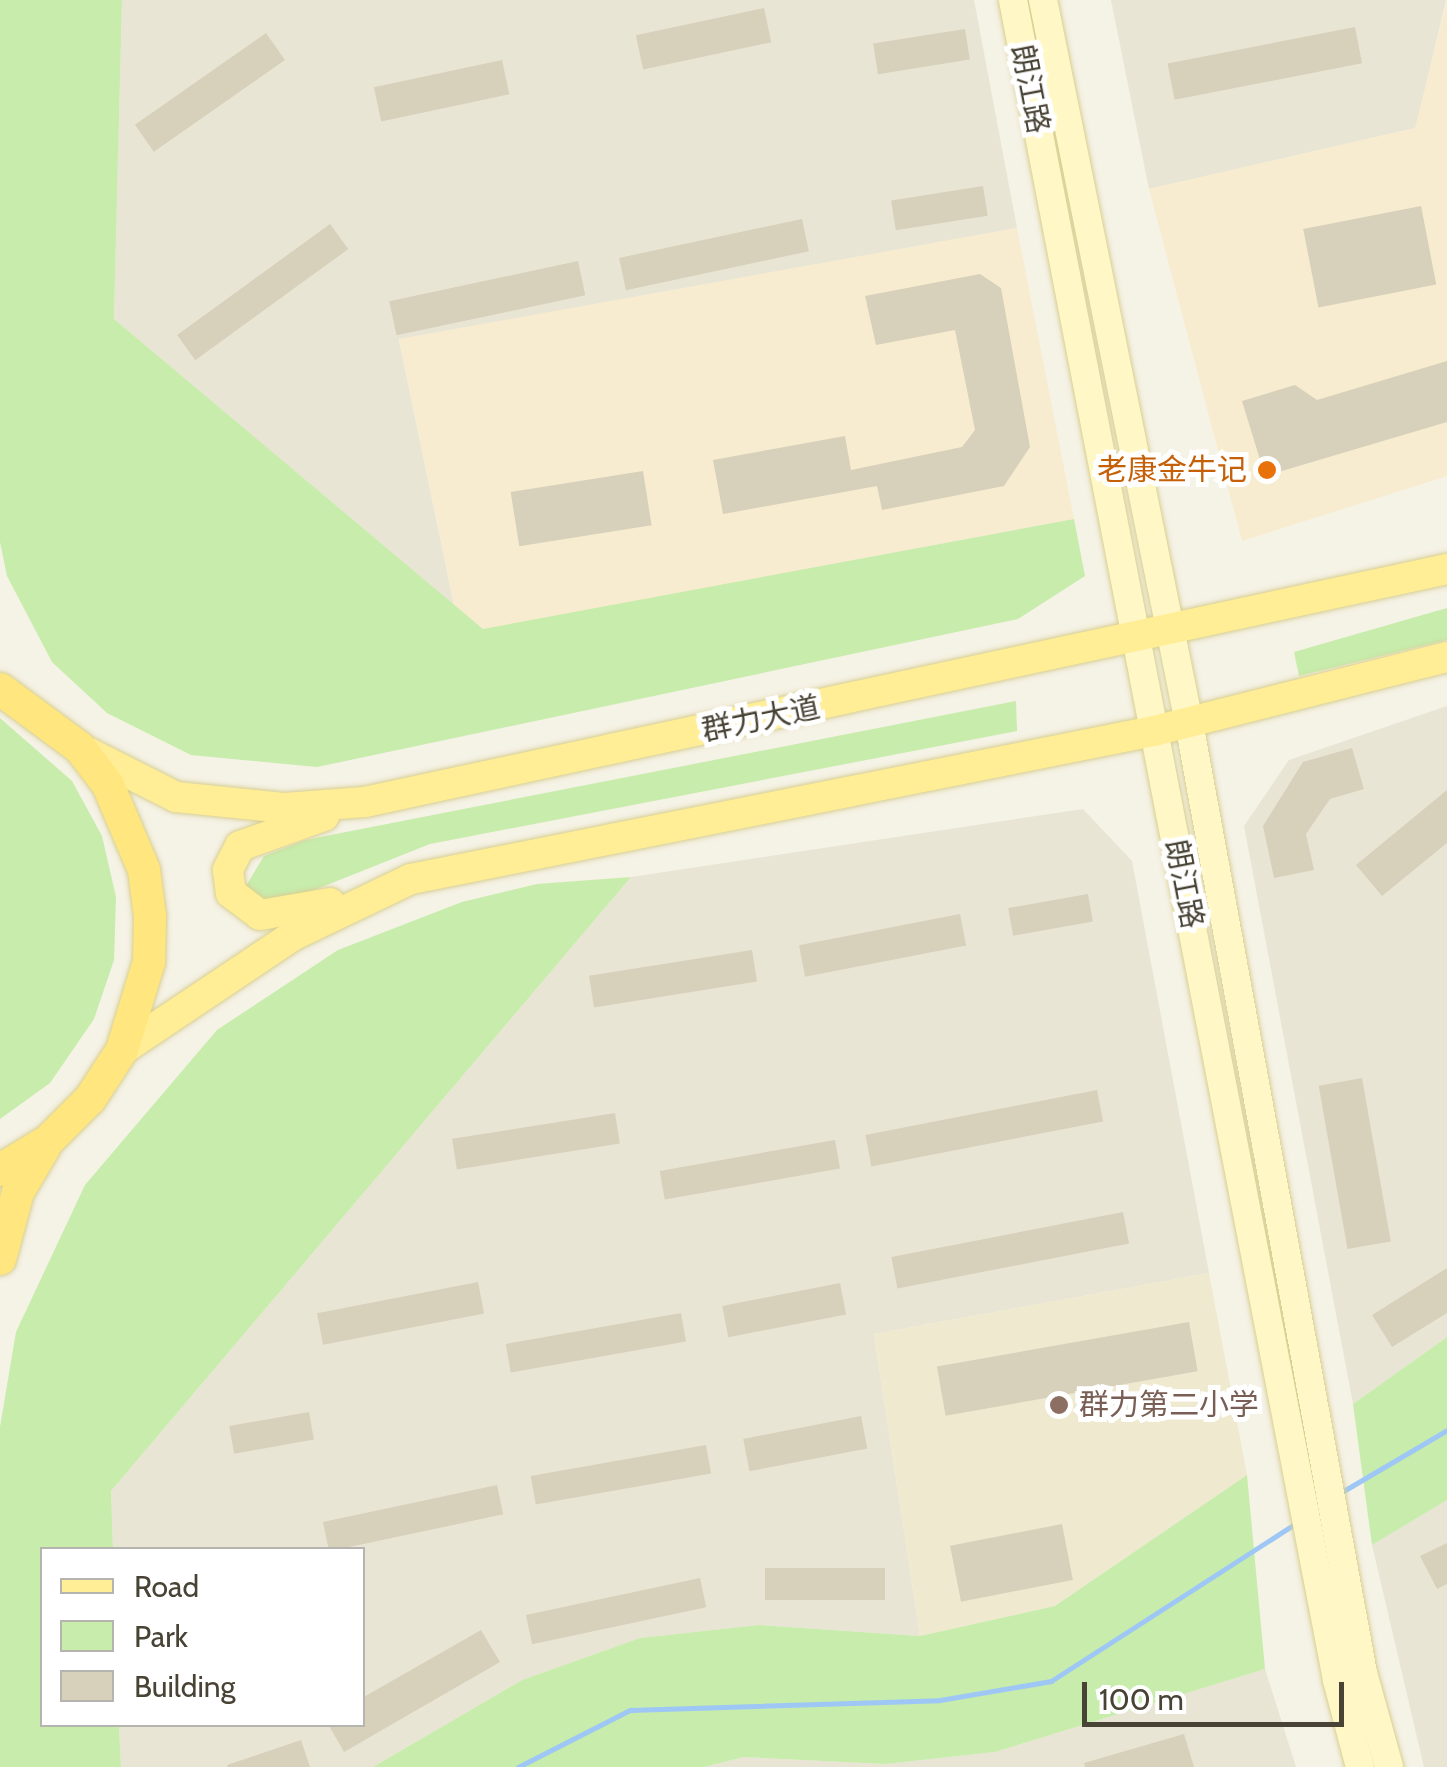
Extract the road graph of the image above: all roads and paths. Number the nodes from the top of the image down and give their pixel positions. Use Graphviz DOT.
graph roads {
  1 [pos="1014,0"];
  2 [pos="1043,0"];
  3 [pos="1447,569"];
  4 [pos="1170,634"];
  5 [pos="1135,642"];
  6 [pos="1447,658"];
  7 [pos="0,668"];
  8 [pos="0,689"];
  9 [pos="40,712"];
  10 [pos="1189,723"];
  11 [pos="1154,731"];
  12 [pos="80,748"];
  13 [pos="365,802"];
  14 [pos="411,879"];
  15 [pos="122,1050"];
  16 [pos="48,1141"];
  17 [pos="0,1170"];
  18 [pos="0,1259"];
  19 [pos="1360,1767"];
  20 [pos="1389,1767"];
  1 -- 5 [label="main road, 朗江路"];
  2 -- 4 [label="main road, 朗江路"];
  3 -- 4 [label="main road, 群力大道"];
  4 -- 5 [label="main road, 群力大道"];
  4 -- 10 [label="main road, 朗江路"];
  5 -- 11 [label="main road, 朗江路"];
  5 -- 13 [label="main road, 群力大道"];
  6 -- 10 [label="main road"];
  7 -- 9 [label="highway"];
  8 -- 9 [label="highway"];
  9 -- 12 [label="highway"];
  10 -- 11 [label="main road"];
  10 -- 20 [label="main road, 朗江路"];
  11 -- 14 [label="main road"];
  11 -- 19 [label="main road, 朗江路"];
  12 -- 13 [label="main road, 群力大道"];
  12 -- 15 [label="highway"];
  13 -- 14 [label="main road"];
  14 -- 15 [label="main road"];
  15 -- 16 [label="highway"];
  16 -- 17 [label="highway"];
  16 -- 18 [label="highway"];
}
